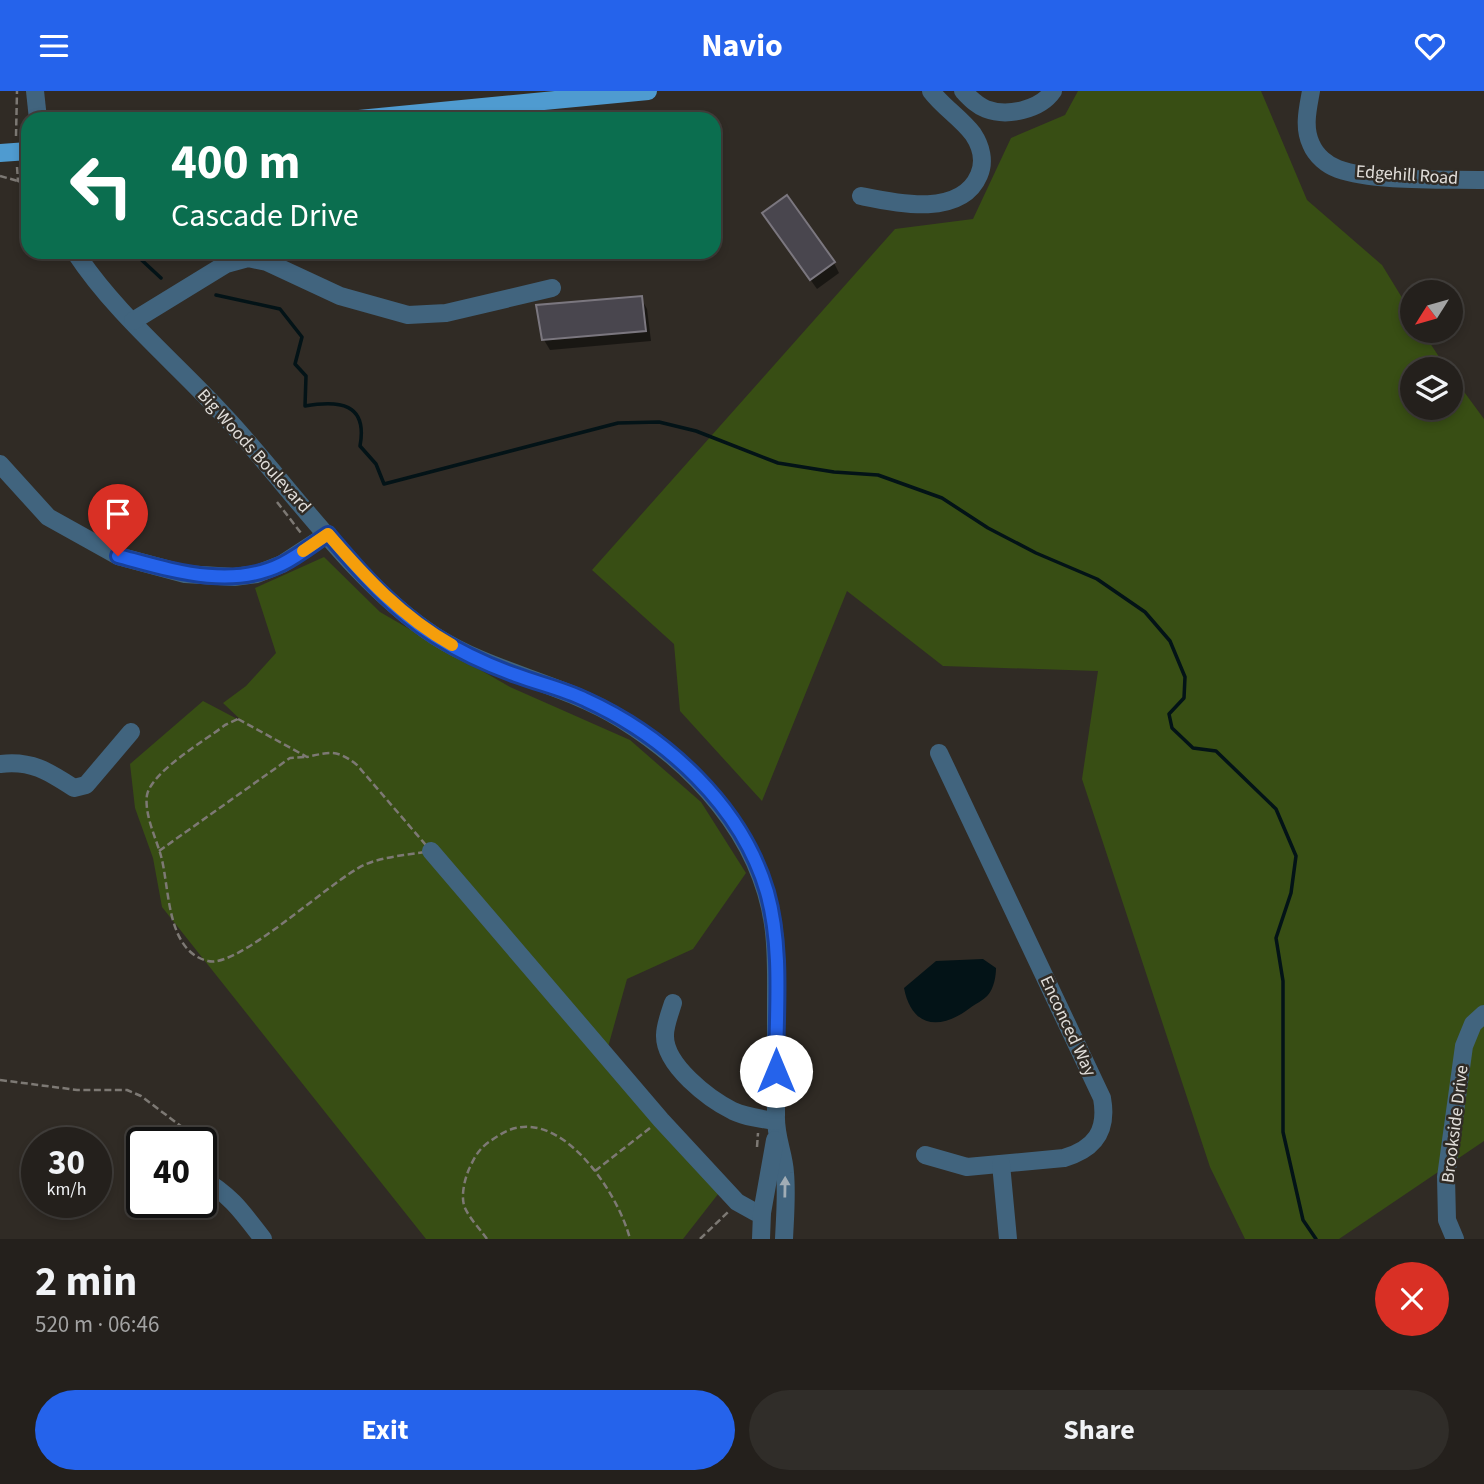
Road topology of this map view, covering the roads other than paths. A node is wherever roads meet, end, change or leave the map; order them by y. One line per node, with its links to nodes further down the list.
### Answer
1 (35, 91): 7 (street)
2 (648, 91): 8 (main road)
3 (931, 91): 12 (street)
4 (964, 91): 5 (street)
5 (1053, 91)
6 (1311, 91): 11 (street, Edgehill Road)
7 (36, 112)
8 (431, 112)
9 (21, 152): 10 (main road)
10 (0, 153)
11 (1484, 180)
12 (861, 196)
13 (80, 259): 17 (street, Big Woods Boulevard)
14 (244, 259): 17 (street)
15 (252, 259): 16 (street)
16 (552, 288)
17 (133, 321): 19 (street, Big Woods Boulevard)
18 (0, 464): 19 (street)
19 (328, 534): 26 (street, Big Woods Boulevard)
20 (131, 731): 22 (street)
21 (939, 753): 28 (street, Enconced Way)
22 (0, 764)
23 (431, 851): 30 (street)
24 (673, 1003): 26 (street)
25 (1484, 1014): 35 (street, Brookside Drive)
26 (776, 1129): 30 (street, Big Woods Boulevard); 33 (street, Big Woods Boulevard, one-way to 26)
27 (925, 1155): 28 (street, Enconced Way)
28 (1001, 1164): 34 (street)
29 (217, 1187): 31 (street)
30 (762, 1213): 32 (street, Big Woods Boulevard)
31 (263, 1239)
32 (761, 1239)
33 (785, 1239)
34 (1008, 1239)
35 (1455, 1239)

